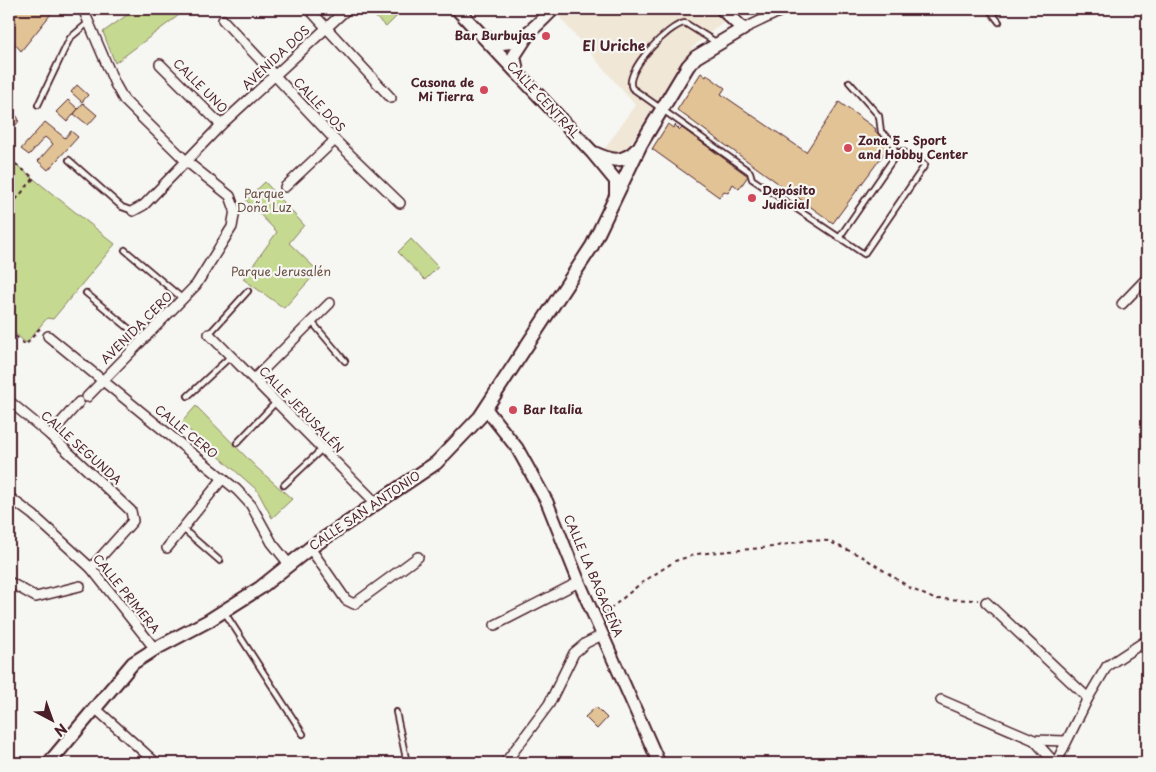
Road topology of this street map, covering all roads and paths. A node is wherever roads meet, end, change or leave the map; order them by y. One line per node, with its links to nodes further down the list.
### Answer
1 (83, 9): 10 (street)
2 (309, 9): 13 (street)
3 (347, 9): 13 (street, AVENIDA DOS)
4 (458, 9): 15 (main road, CALLE CENTRAL)
5 (553, 9): 12 (main road)
6 (785, 9): 14 (street)
7 (989, 9): 11 (lane)
8 (723, 10): 14 (main road); 16 (main road)
9 (223, 20): 20 (street, CALLE DOS)
10 (89, 22): 23 (lane); 32 (street)
11 (999, 22)
12 (537, 25): 15 (main road); 19 (main road)
13 (327, 28): 20 (street, AVENIDA DOS); 22 (street)
14 (743, 28): 17 (main road)
15 (481, 35): 19 (main road, CALLE CENTRAL)
16 (714, 41): 17 (main road); 24 (lane)
17 (696, 57): 24 (main road, CALLE SAN ANTONIO)
18 (160, 64): 25 (street, CALLE UNO)
19 (518, 73): 28 (main road, CALLE CENTRAL)
20 (275, 76): 25 (street, AVENIDA DOS); 26 (street, CALLE DOS)
21 (849, 82): 29 (lane)
22 (391, 98)
23 (38, 104)
24 (661, 108): 27 (main road, CALLE SAN ANTONIO); 38 (lane)
25 (221, 125): 32 (street, AVENIDA DOS)
26 (335, 140): 33 (street); 35 (street, CALLE DOS)
27 (641, 144): 28 (main road); 34 (main road, CALLE SAN ANTONIO)
28 (592, 152): 34 (main road, CALLE CENTRAL)
29 (896, 155): 38 (lane); 38 (lane)
30 (9, 159): 36 (path)
31 (69, 160): 37 (lane)
32 (186, 161): 37 (street, AVENIDA DOS); 43 (street, AVENIDA CERO)
33 (285, 187)
34 (616, 196): 58 (main road, CALLE SAN ANTONIO)
35 (400, 203)
36 (9, 208)
37 (133, 211)
38 (839, 238)
39 (125, 250): 43 (lane)
40 (1147, 278): 45 (street)
41 (248, 291): 48 (lane)
42 (86, 293): 50 (lane)
43 (184, 300): 50 (street, AVENIDA CERO)
44 (330, 303): 46 (street)
45 (1122, 304)
46 (312, 322): 52 (lane); 53 (street)
47 (9, 331): 49 (path)
48 (209, 334): 51 (street, CALLE JERUSALÉN)
49 (48, 336): 54 (street, CALLE CERO)
50 (142, 340): 54 (street, AVENIDA CERO)
51 (231, 356): 53 (street, CALLE JERUSALÉN); 55 (lane)
52 (345, 361)
53 (254, 379): 57 (street, CALLE JERUSALÉN)
54 (103, 381): 59 (street, AVENIDA CERO); 62 (street, CALLE CERO)
55 (188, 396)
56 (9, 401): 59 (street, CALLE SEGUNDA)
57 (276, 402): 60 (lane); 61 (street, CALLE JERUSALÉN)
58 (486, 409): 65 (main road, CALLE SAN ANTONIO); 74 (street, CALLE LA BAGACEÑA)
59 (50, 435): 72 (street, CALLE SEGUNDA)
60 (237, 443)
61 (322, 449): 63 (lane); 65 (street, CALLE JERUSALÉN)
62 (223, 478): 66 (street); 71 (street, CALLE CERO)
63 (284, 485)
64 (9, 498): 72 (street, CALLE PRIMERA)
65 (376, 503): 68 (main road, CALLE SAN ANTONIO)
66 (182, 528): 67 (street); 70 (lane)
67 (167, 548)
68 (310, 548): 69 (street); 71 (main road, CALLE SAN ANTONIO)
69 (418, 557)
70 (220, 561)
71 (289, 564): 77 (main road, CALLE SAN ANTONIO)
72 (91, 568): 82 (street, CALLE PRIMERA)
73 (9, 582): 75 (street)
74 (579, 582): 78 (street, CALLE LA BAGACEÑA); 79 (street)
75 (80, 586)
76 (986, 602): 78 (path); 83 (street)
77 (224, 612): 82 (main road, CALLE SAN ANTONIO); 87 (lane)
78 (596, 620): 80 (street, CALLE LA BAGACEÑA)
79 (495, 625)
80 (602, 635): 93 (street); 94 (street, CALLE LA BAGACEÑA)
81 (1147, 640): 83 (street)
82 (155, 649): 85 (main road, CALLE SAN ANTONIO)
83 (1088, 698): 89 (street)
84 (941, 700): 88 (street)
85 (95, 708): 90 (main road, CALLE SAN ANTONIO); 91 (street)
86 (396, 712): 92 (lane)
87 (303, 734)
88 (1034, 740): 89 (street); 95 (street)
89 (1066, 741): 95 (street)
90 (49, 763)
91 (156, 763)
92 (407, 763)
93 (505, 763)
94 (659, 763)
95 (1056, 763)

